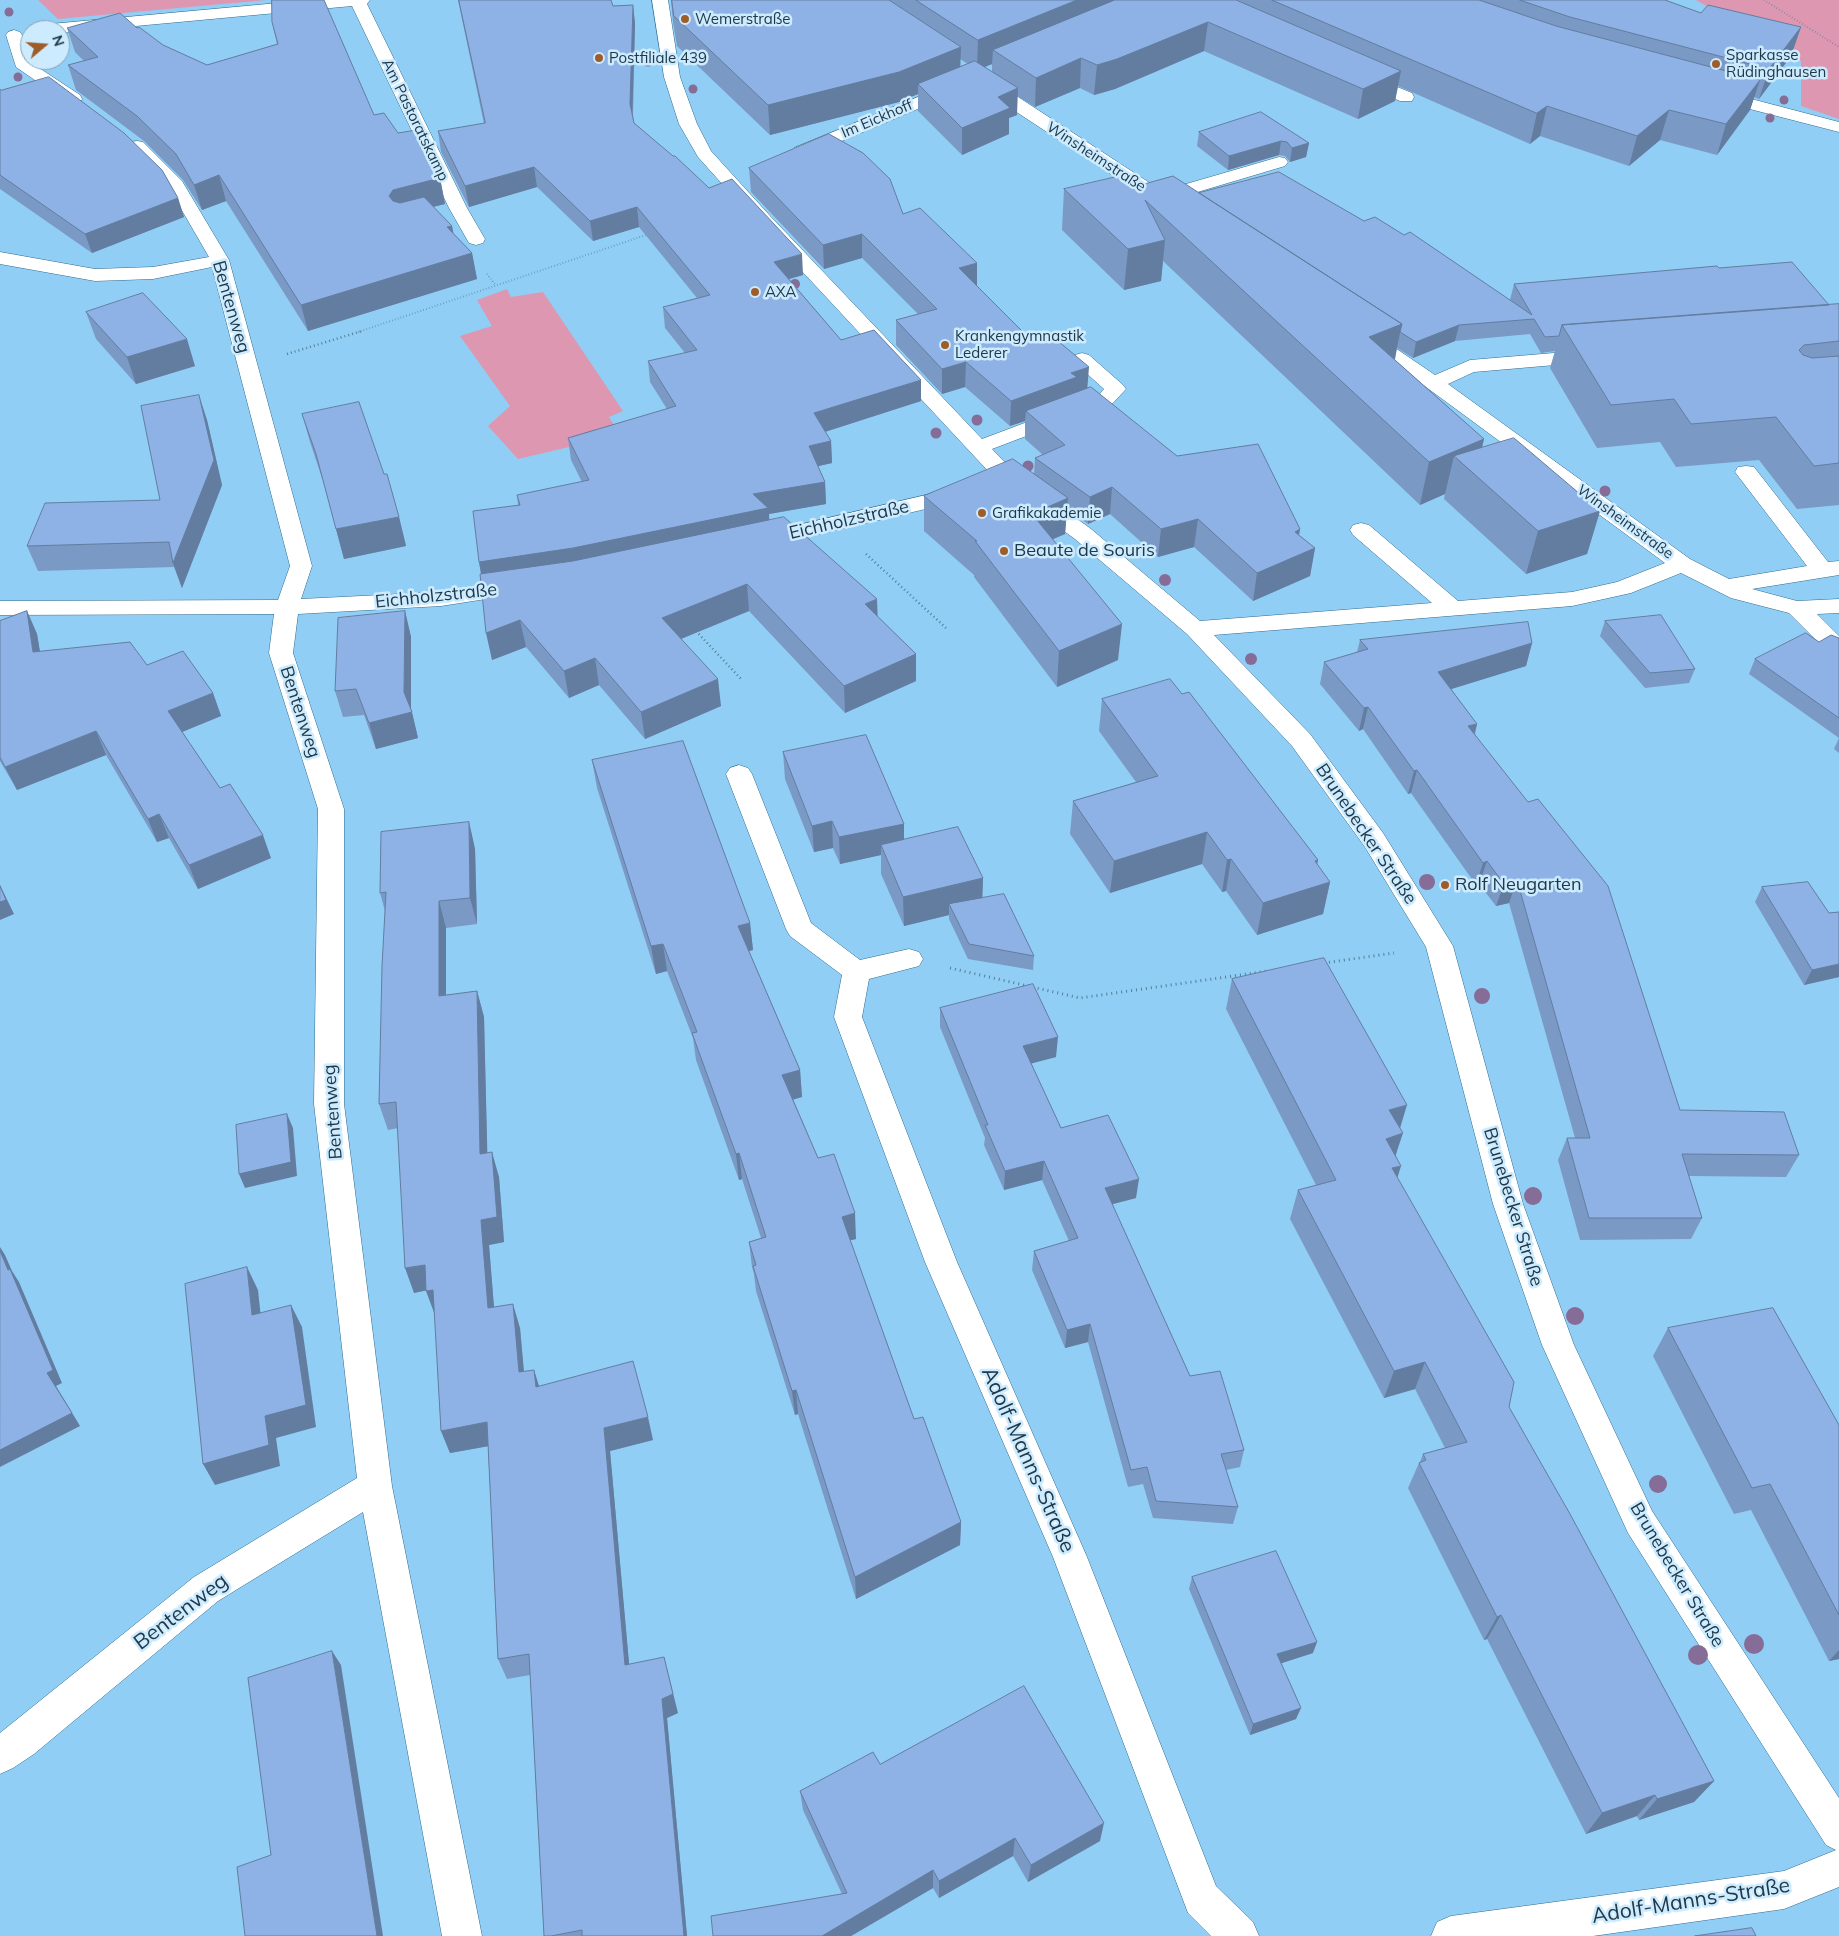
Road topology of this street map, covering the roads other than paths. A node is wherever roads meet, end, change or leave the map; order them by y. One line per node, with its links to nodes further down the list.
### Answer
1 (357, 0): 2 (street); 4 (street); 17 (street, Am Pastoratskamp)
2 (362, 0)
3 (660, 0): 24 (street, Brunebecker Straße)
4 (70, 27)
5 (15, 34): 10 (street)
6 (1344, 70): 9 (street)
7 (980, 74): 13 (street, Im Eickhoff); 15 (street, Winsheimstraße)
8 (1697, 90): 11 (street)
9 (1406, 97)
10 (97, 116)
11 (1839, 127)
12 (121, 134): 19 (street, Bentenweg)
13 (786, 157)
14 (1279, 162): 15 (street)
15 (1159, 198): 16 (street, Winsheimstraße)
16 (1183, 215)
17 (476, 239)
18 (0, 258): 19 (street)
19 (220, 260): 34 (street, Bentenweg)
20 (1345, 323): 23 (street, Winsheimstraße)
21 (1606, 355): 23 (street)
22 (1082, 359): 24 (street)
23 (1433, 383): 29 (street, Winsheimstraße)
24 (978, 447): 26 (street, Brunebecker Straße)
25 (1746, 472): 30 (street)
26 (992, 485): 28 (street, Eichholzstraße); 38 (street, Brunebecker Straße)
27 (1361, 530): 37 (street)
28 (740, 545)
29 (1682, 564): 32 (street, Winsheimstraße); 37 (street)
30 (1830, 569): 32 (street)
31 (538, 584): 34 (street, Eichholzstraße)
32 (1726, 587): 36 (street, Winsheimstraße)
33 (1839, 606): 36 (street, Winsheimstraße)
34 (288, 607): 35 (street, Eichholzstraße); 43 (street, Bentenweg)
35 (0, 608)
36 (1797, 608): 39 (street)
37 (1453, 609): 38 (street)
38 (1195, 629): 45 (street, Brunebecker Straße)
39 (1839, 647)
40 (739, 774): 42 (street)
41 (909, 959): 42 (street)
42 (856, 971): 48 (street, Adolf-Manns-Straße)
43 (374, 1486): 44 (street, Bentenweg); 47 (street, Bentenweg)
44 (0, 1755)
45 (1839, 1832)
46 (1839, 1868): 49 (street, Adolf-Manns-Straße)
47 (462, 1936)
48 (1239, 1936)
49 (1451, 1936)

